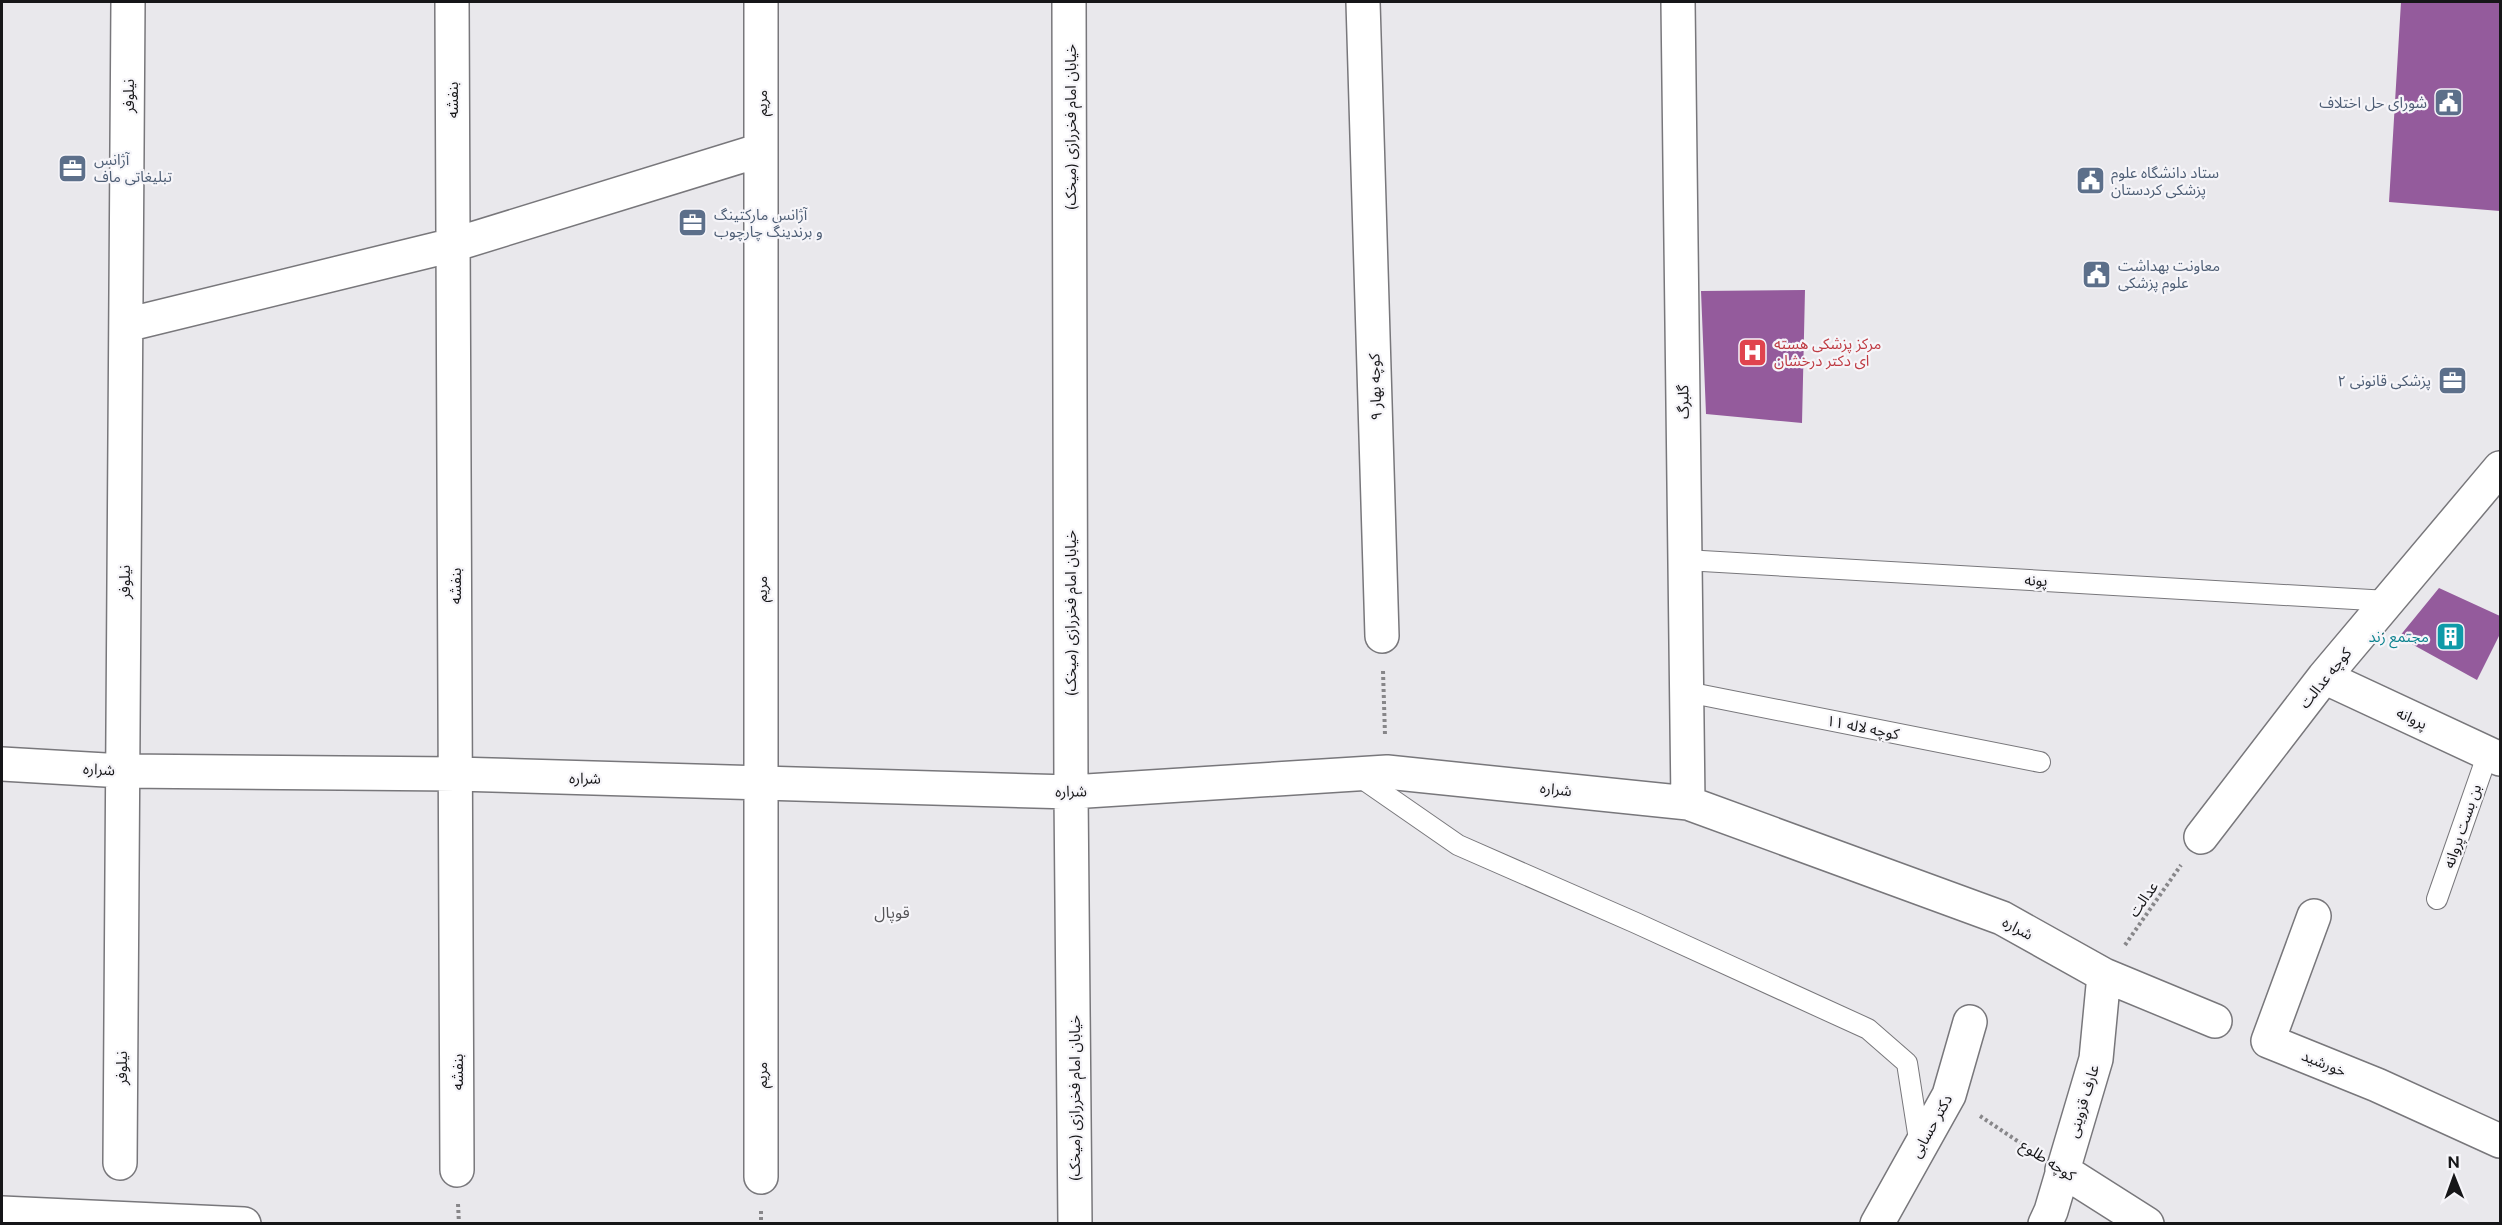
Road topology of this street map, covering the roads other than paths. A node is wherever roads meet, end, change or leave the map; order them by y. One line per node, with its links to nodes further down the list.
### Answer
1 (128, 2): 9 (street, نیلوفر)
2 (452, 2): 8 (street, بنفشه)
3 (761, 2): 7 (street, مریم)
4 (1069, 2): 23 (street, خیابان امام فخررازی (میخک))
5 (1363, 2): 13 (street, کوچه بهار ۹)
6 (1678, 2): 11 (street, گلبرگ)
7 (761, 150): 8 (street); 22 (street, مریم)
8 (453, 245): 9 (street); 20 (street, بنفشه)
9 (126, 325): 19 (street, نیلوفر)
10 (2500, 468): 12 (street, کوچه عدالت)
11 (1685, 560): 12 (lane, پونه); 15 (street, گلبرگ)
12 (2388, 601): 14 (street, کوچه عدالت)
13 (1382, 636)
14 (2324, 677): 16 (street, پروانه); 25 (street, کوچه عدالت)
15 (1687, 692): 17 (lane, کوچه لاله ۱۱); 24 (street, گلبرگ)
16 (2494, 756): 26 (lane, بن بست پروانه)
17 (2040, 762)
18 (2, 765): 19 (street, شراره)
19 (123, 771): 20 (street, شراره); 33 (street, نیلوفر)
20 (456, 774): 22 (street, شراره); 34 (street, بنفشه)
21 (1355, 774): 23 (street, شراره); 24 (street, شراره); 32 (lane)
22 (761, 782): 23 (street, شراره); 36 (street, مریم)
23 (1071, 792): 40 (street, خیابان امام فخررازی (میخک))
24 (1688, 803): 28 (street, شراره)
25 (2201, 837)
26 (2437, 899)
27 (2314, 916): 31 (street, خورشید)
28 (2104, 975): 29 (street, شراره); 35 (street, عارف قزوینی)
29 (2215, 1021)
30 (1970, 1022): 32 (street, دکتر حسابی)
31 (2500, 1141)
32 (1920, 1146): 41 (street, دکتر حسابی)
33 (120, 1163)
34 (457, 1170)
35 (2062, 1170): 42 (street, عارف قزوینی); 43 (street, کوچه طلوع)
36 (761, 1177)
37 (2, 1213): 38 (street)
38 (119, 1221): 39 (street)
39 (244, 1224)
40 (1075, 1224)
41 (1877, 1224)
42 (2045, 1224)
43 (2147, 1224)

